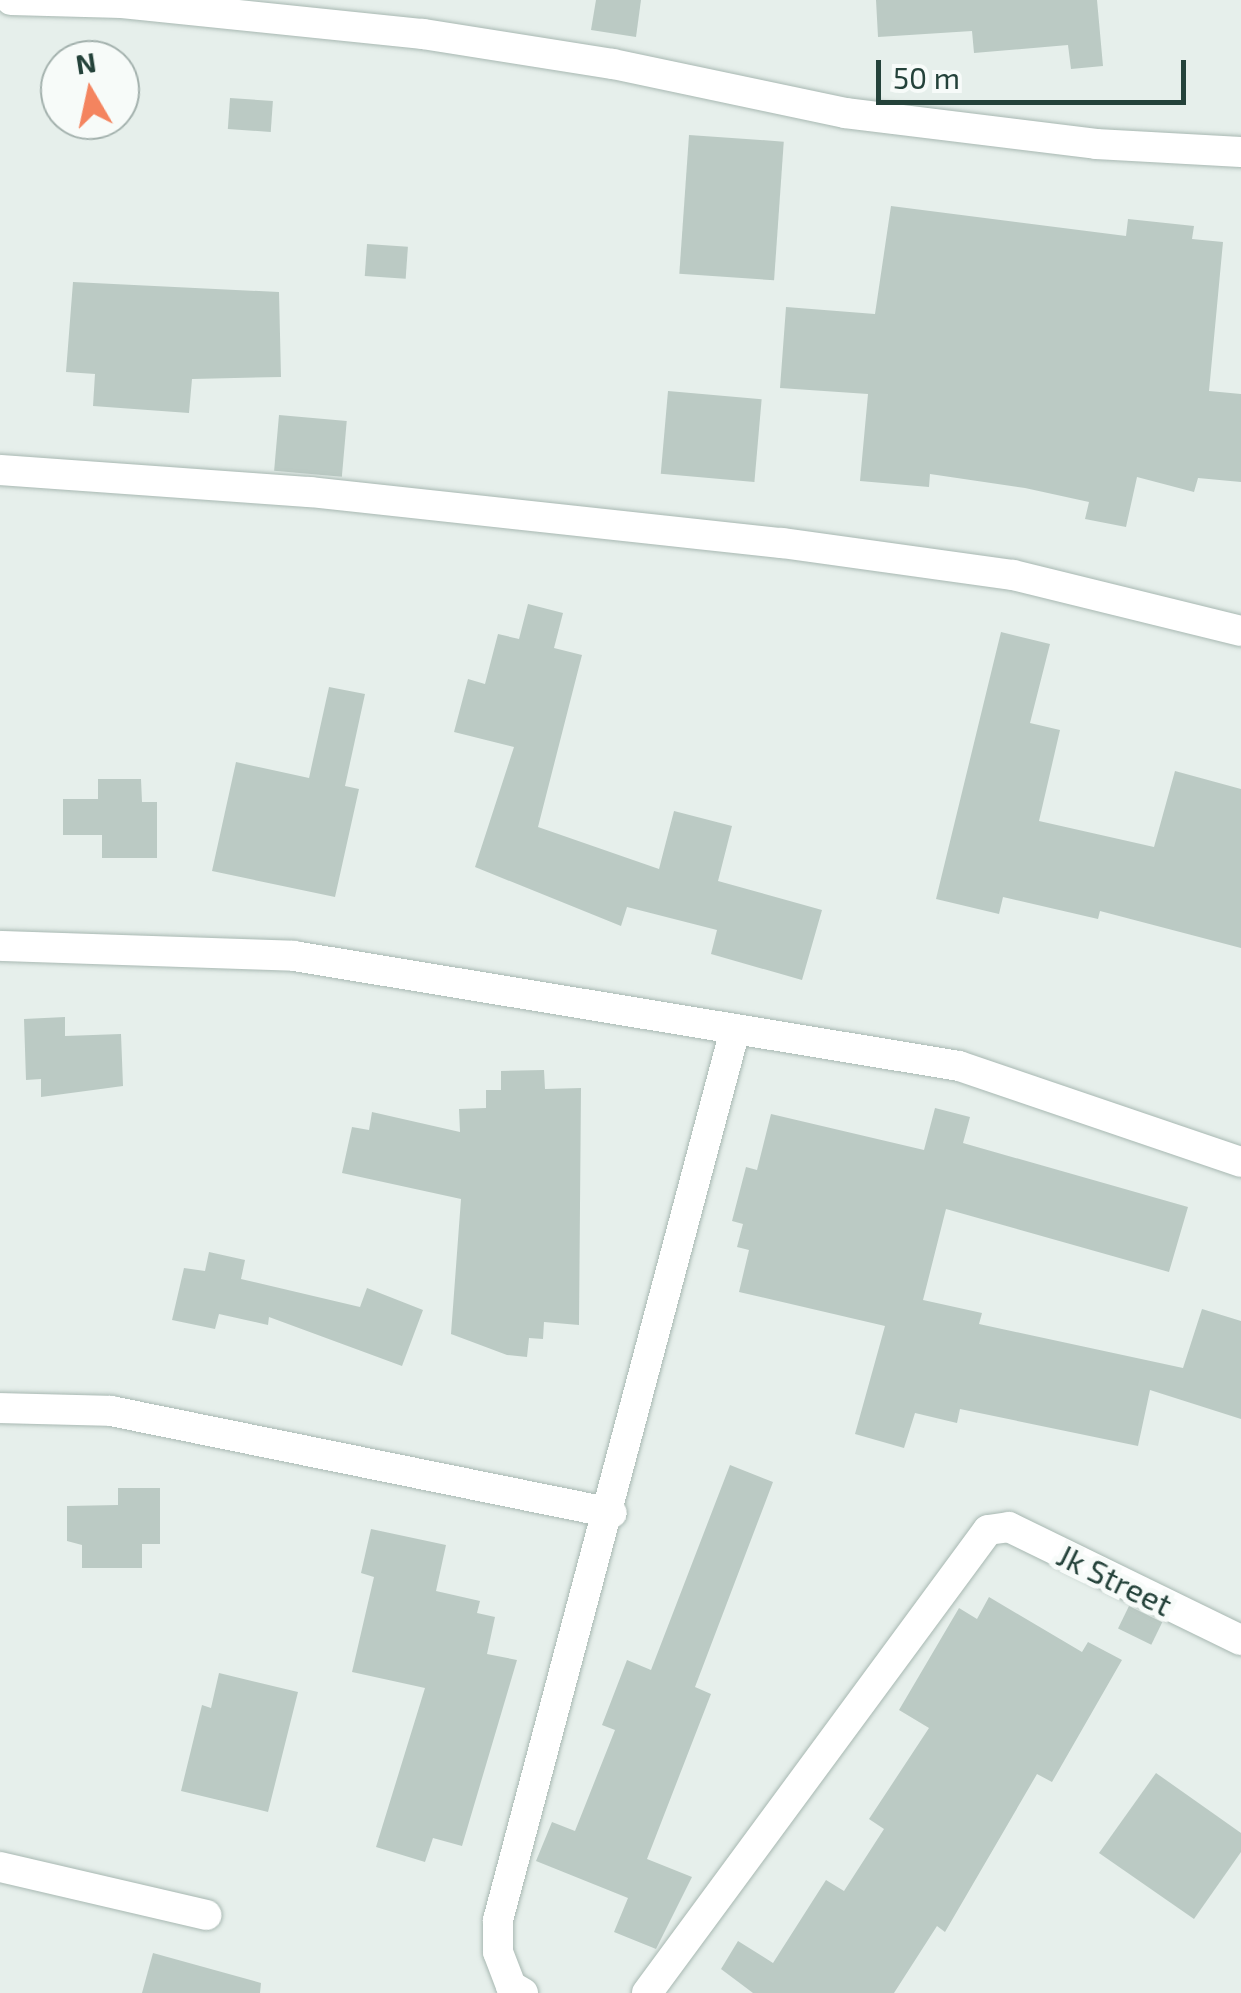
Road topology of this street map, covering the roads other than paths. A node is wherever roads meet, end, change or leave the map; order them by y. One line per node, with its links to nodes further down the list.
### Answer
1 (13, 0): 2 (street)
2 (1241, 152)
3 (0, 470): 4 (street)
4 (1241, 631)
5 (0, 946): 6 (street)
6 (735, 1030): 7 (street); 9 (street)
7 (1241, 1162)
8 (0, 1408): 9 (street)
9 (612, 1513): 13 (street)
10 (1241, 1640): 14 (street, Jk Street)
11 (0, 1867): 12 (street)
12 (206, 1915)
13 (523, 1993)
14 (647, 1993)

